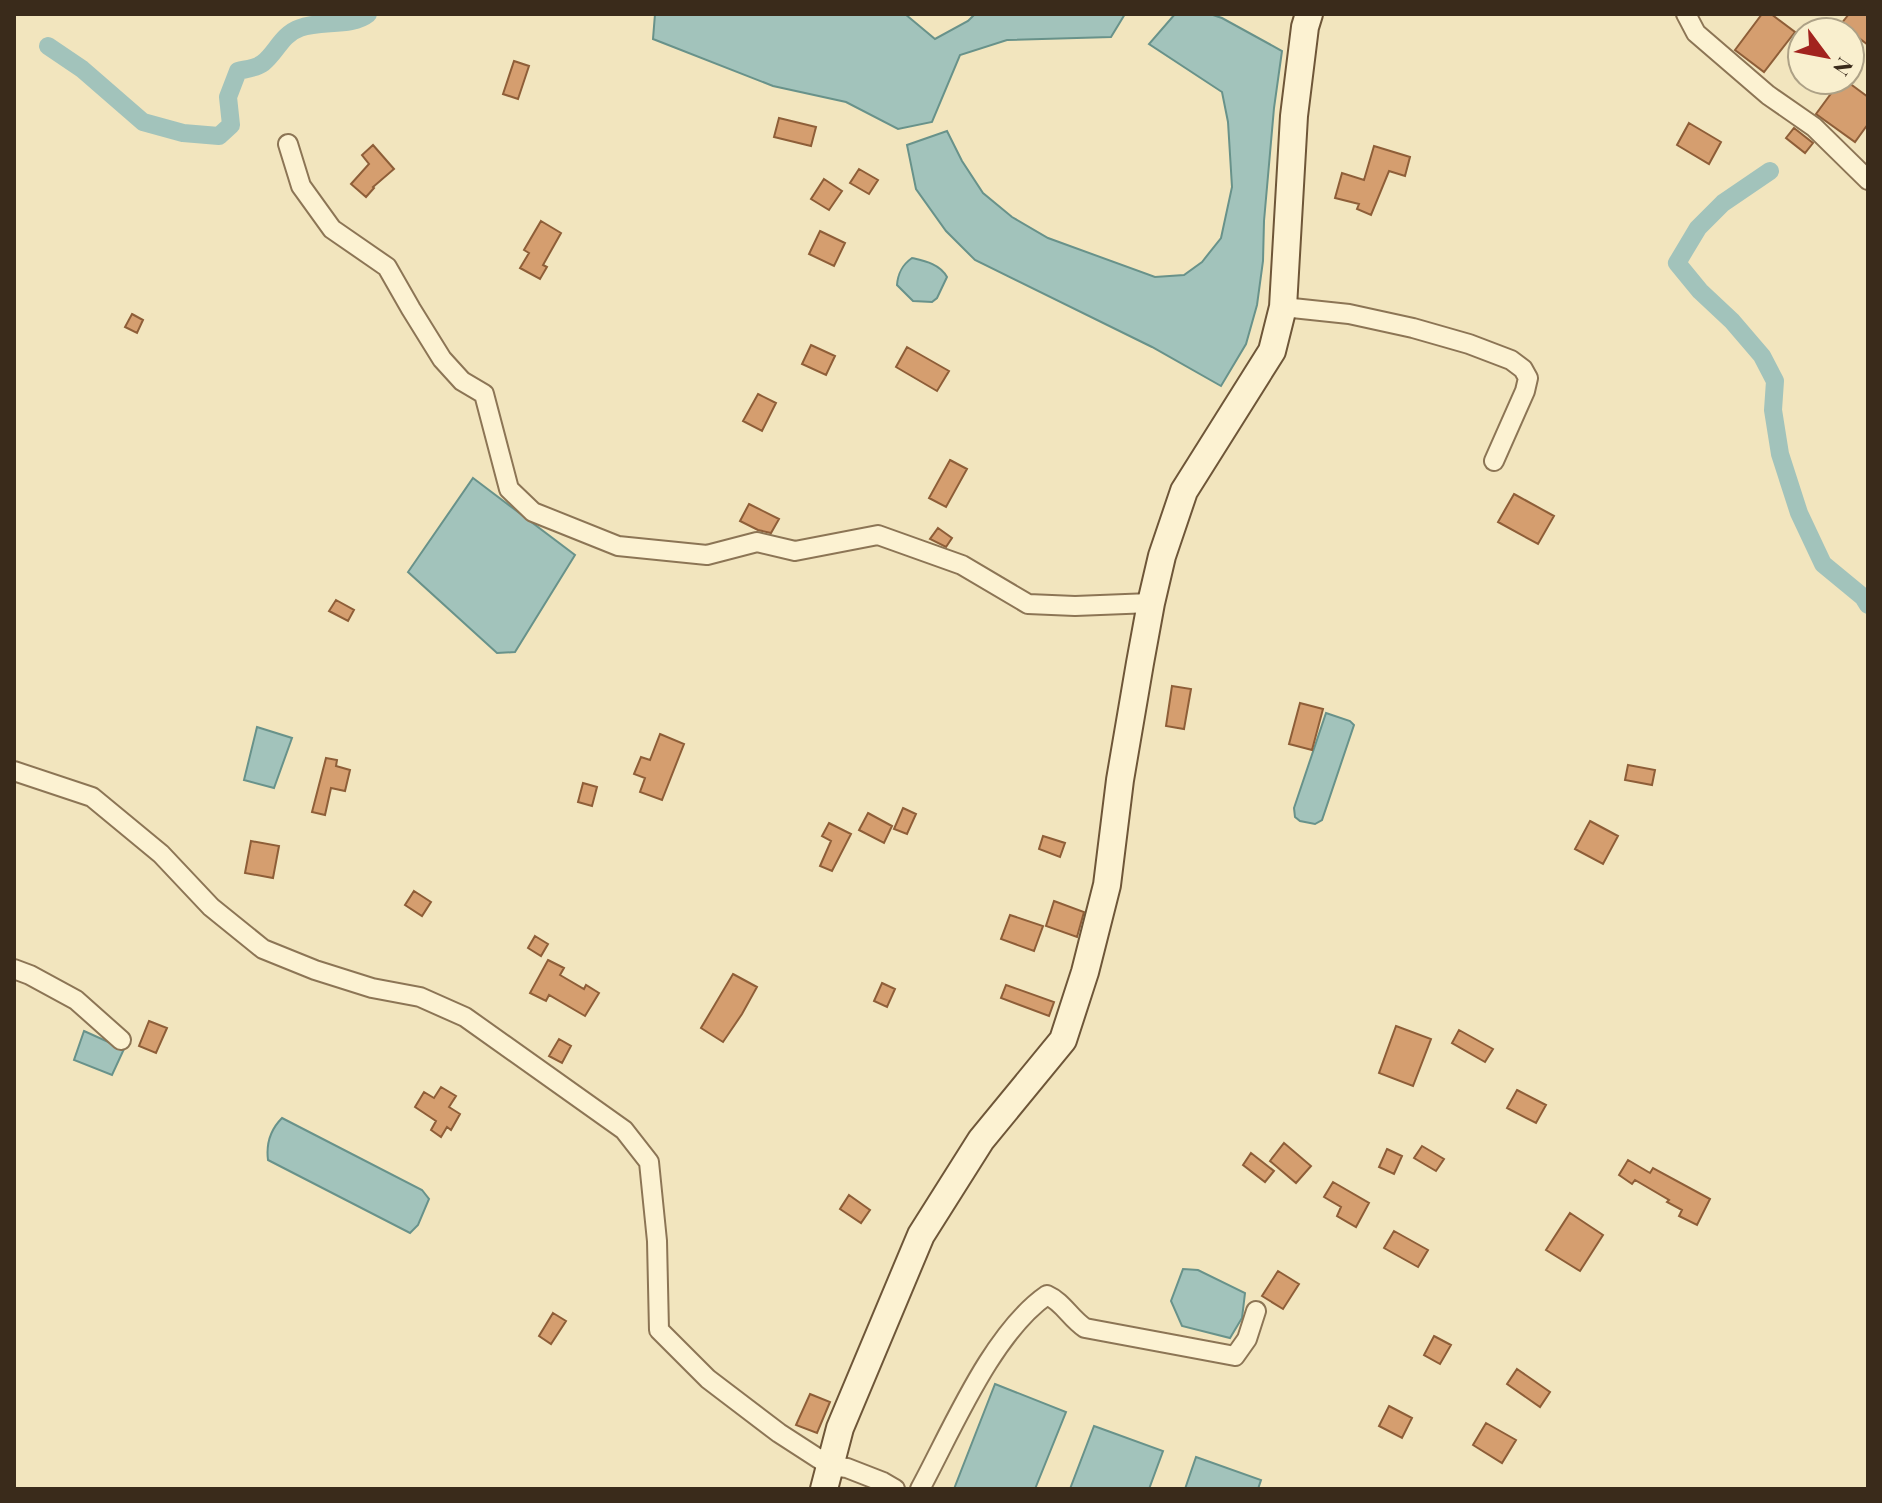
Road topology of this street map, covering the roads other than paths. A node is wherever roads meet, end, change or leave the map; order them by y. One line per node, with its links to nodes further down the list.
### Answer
1 (1309, 14): 5 (street)
2 (1686, 14): 4 (street)
3 (288, 144): 7 (street)
4 (1868, 180)
5 (1283, 307): 6 (street); 7 (street)
6 (1494, 461)
7 (1151, 603): 12 (street)
8 (14, 771): 12 (street)
9 (14, 969): 10 (street)
10 (121, 1040)
11 (1256, 1311): 14 (street)
12 (827, 1478): 13 (street)
13 (895, 1489)
14 (920, 1489)

